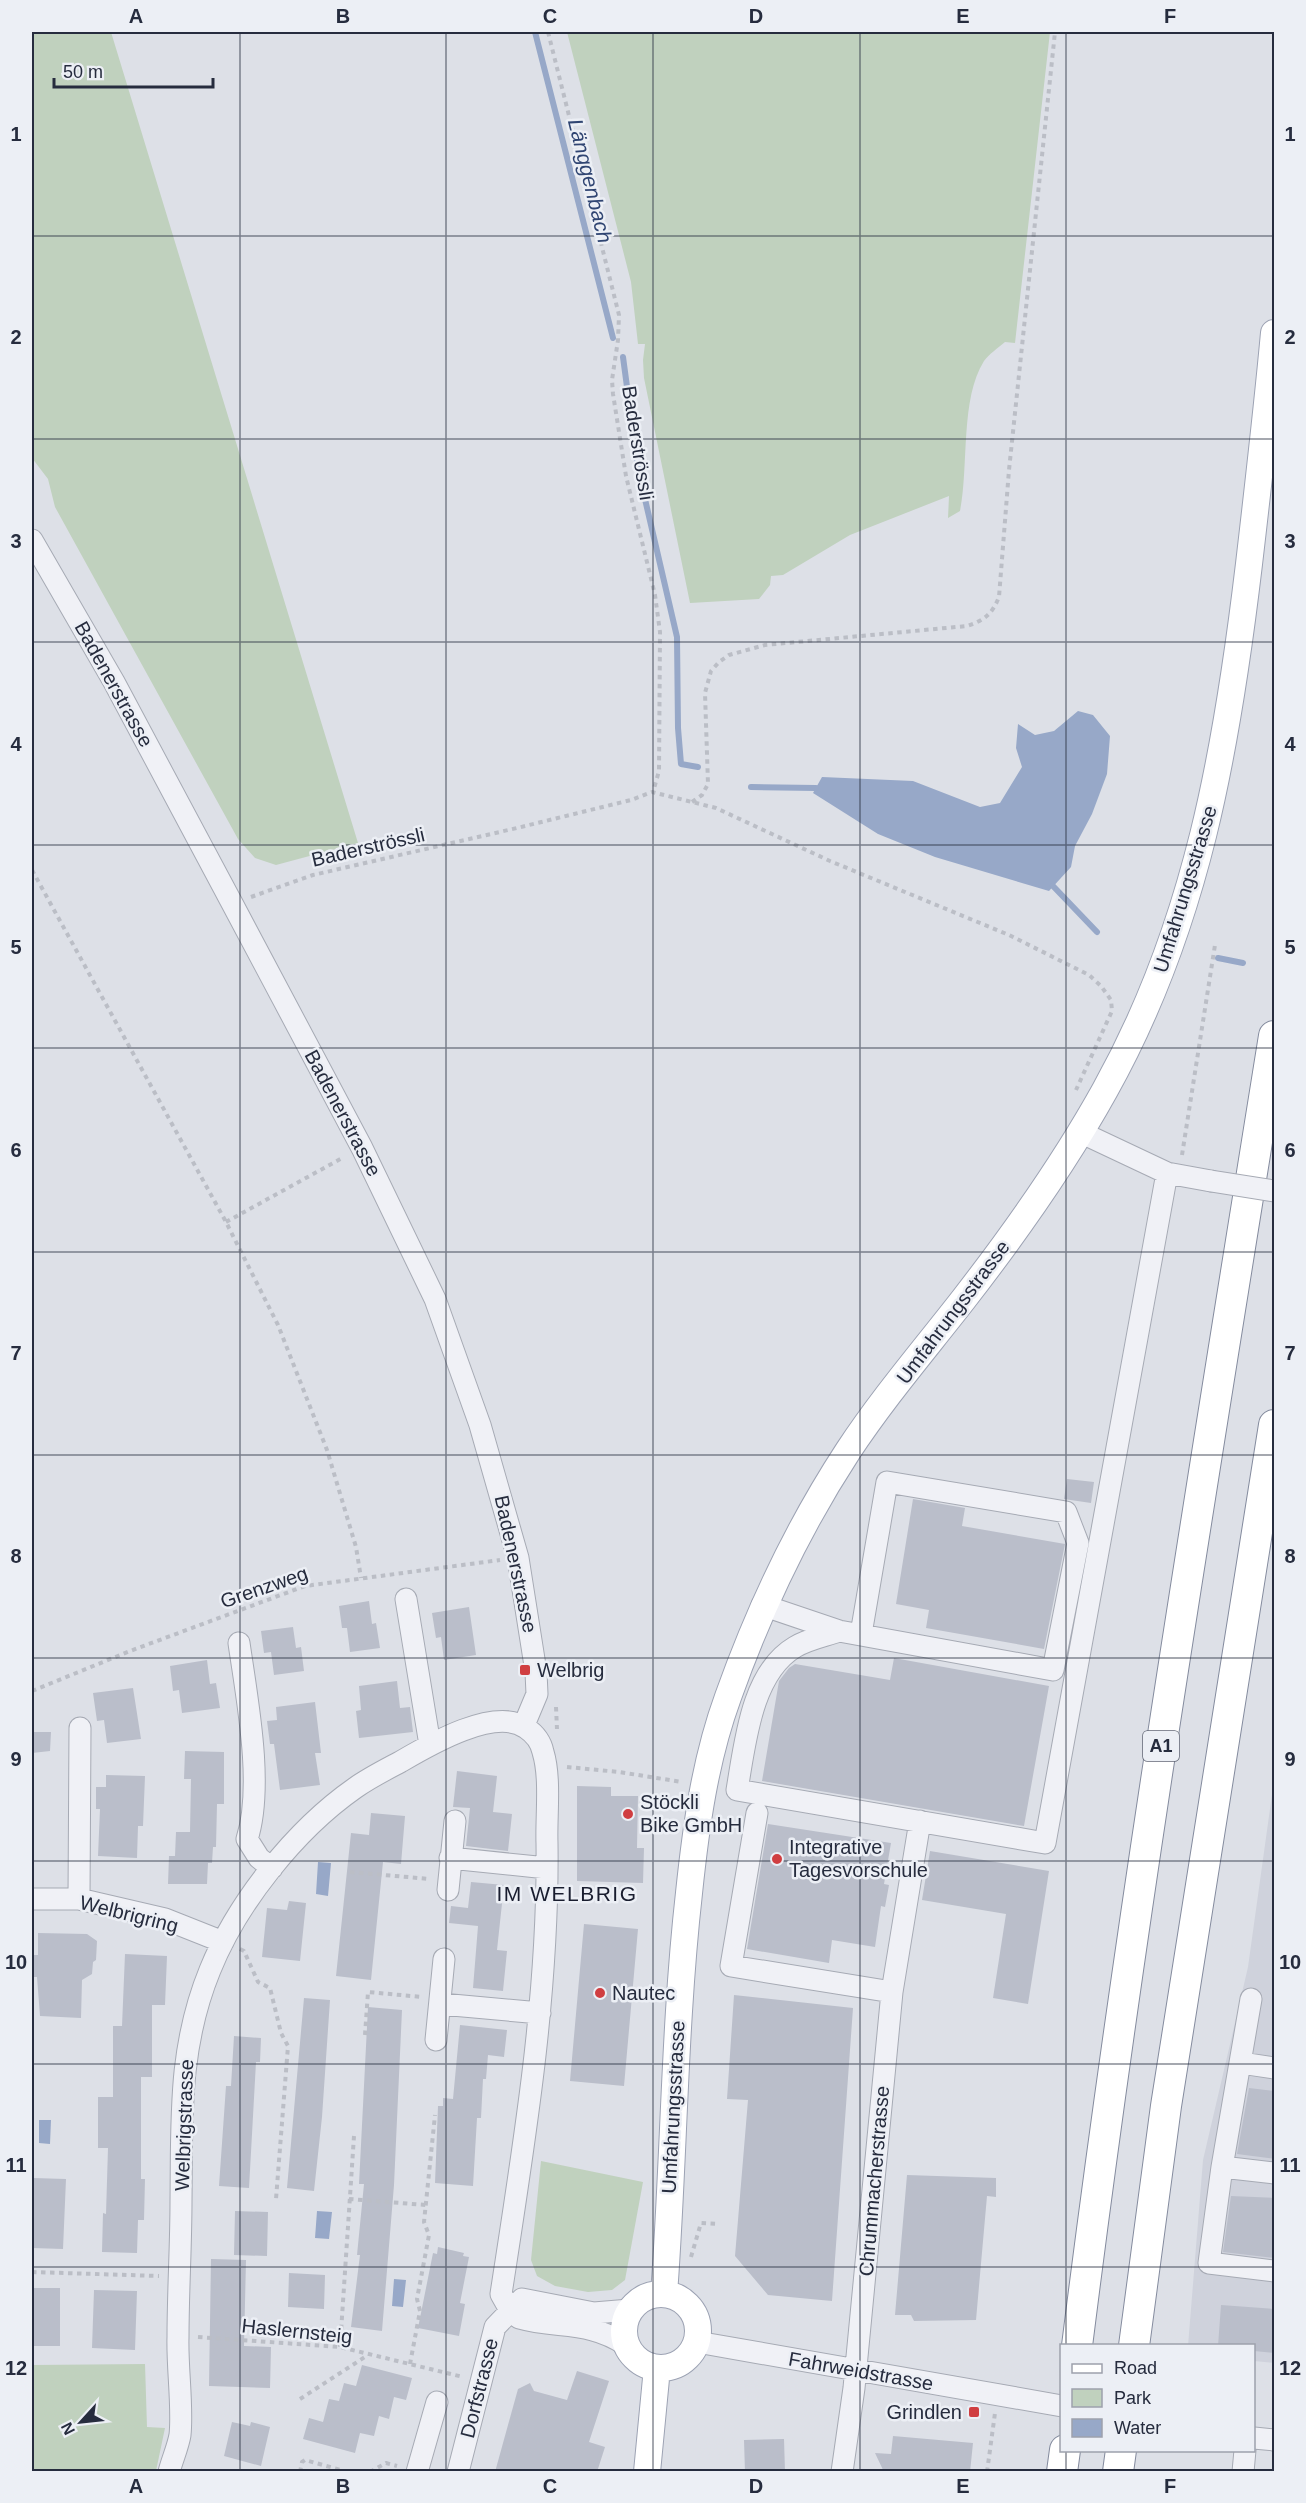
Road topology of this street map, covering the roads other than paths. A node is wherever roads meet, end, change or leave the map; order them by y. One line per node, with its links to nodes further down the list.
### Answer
1 (1275, 333): 4 (main road, Umfahrungsstrasse)
2 (32, 540): 13 (street, Badenerstrasse)
3 (1275, 1036): 41 (highway, A1)
4 (1080, 1132): 5 (street); 9 (main road, Umfahrungsstrasse)
5 (1173, 1174): 6 (street, bridge); 18 (street)
6 (1275, 1191)
7 (1275, 1425): 42 (highway)
8 (406, 1599): 15 (street)
9 (762, 1605): 10 (street); 37 (main road, Umfahrungsstrasse)
10 (839, 1631): 11 (street); 18 (street)
11 (861, 1634): 11 (street)
12 (239, 1643): 20 (street)
13 (524, 1725): 15 (street, Welbrigstrasse); 21 (street)
14 (80, 1728): 24 (street)
15 (430, 1746): 20 (street, Welbrigstrasse)
16 (756, 1813): 27 (street)
17 (455, 1821): 19 (street)
18 (920, 1821): 27 (street, Chrummacherstrasse)
19 (450, 1858): 21 (street); 22 (street)
20 (272, 1868): 25 (street, Welbrigstrasse)
21 (547, 1868): 30 (street)
22 (448, 1885)
23 (32, 1899): 24 (street, Welbrigring)
24 (79, 1899): 25 (street, Welbrigring)
25 (223, 1942): 53 (street, Welbrigstrasse)
26 (444, 1959): 29 (street)
27 (892, 1992): 45 (street, Chrummacherstrasse)
28 (1251, 1999): 32 (street)
29 (441, 2001): 30 (street); 31 (street)
30 (540, 2013): 38 (street)
31 (436, 2040)
32 (1241, 2063): 33 (street); 34 (street)
33 (1275, 2068)
34 (1222, 2167): 35 (street); 36 (street)
35 (1275, 2173)
36 (1275, 2271)
37 (664, 2294): 39 (main road); 40 (main road)
38 (510, 2310): 39 (street); 43 (street, Dorfstrasse); 55 (street, Dorfstrasse)
39 (630, 2310): 43 (main road)
40 (697, 2342): 44 (main road); 45 (street, Fahrweidstrasse)
41 (1077, 2344)
42 (1134, 2344)
43 (626, 2345): 44 (main road)
44 (657, 2368): 56 (main road)
45 (855, 2369): 47 (street, Fahrweidstrasse); 57 (street, Chrummacherstrasse)
46 (437, 2402): 54 (street)
47 (1051, 2404)
48 (1255, 2438): 49 (street)
49 (1275, 2440)
50 (1065, 2452): 58 (highway)
51 (1121, 2452): 59 (highway)
52 (1245, 2452): 60 (street)
53 (169, 2472)
54 (417, 2472)
55 (458, 2472)
56 (646, 2472)
57 (842, 2472)
58 (1062, 2472)
59 (1118, 2472)
60 (1243, 2472)

